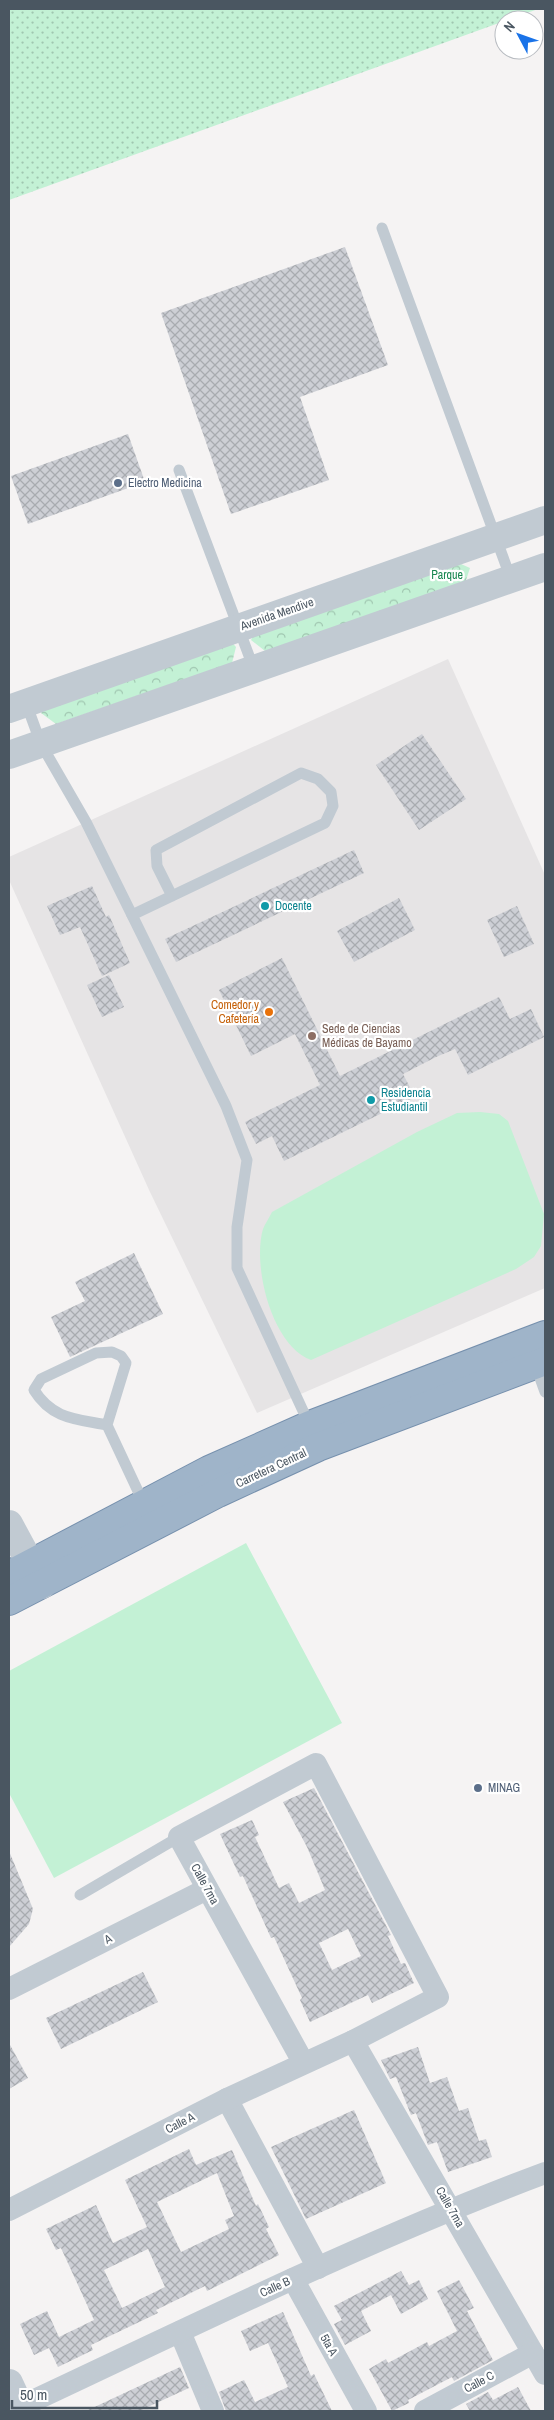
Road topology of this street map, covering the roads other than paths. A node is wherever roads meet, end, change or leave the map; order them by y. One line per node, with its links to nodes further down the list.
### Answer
1 (382, 228): 4 (lane)
2 (178, 470): 7 (lane)
3 (545, 520): 4 (street, Avenida Mendive)
4 (496, 537): 6 (lane); 7 (street, Avenida Mendive)
5 (545, 567): 6 (street)
6 (511, 579): 8 (street)
7 (238, 628): 8 (lane); 9 (street, Avenida Mendive)
8 (254, 669): 10 (street)
9 (18, 706): 10 (lane)
10 (41, 744): 11 (street); 13 (lane)
11 (9, 755)
12 (172, 896): 12 (lane); 13 (lane)
13 (132, 915): 17 (lane)
14 (538, 1351): 15 (lane); 17 (highway, Carretera Central)
15 (545, 1392)
16 (107, 1424): 16 (lane); 18 (lane)
17 (314, 1436): 18 (highway, Carretera Central); 20 (highway, Carretera Central)
18 (144, 1504): 20 (highway, Carretera Central)
19 (9, 1524): 20 (street)
20 (19, 1586)
21 (179, 1837): 22 (street, Calle 7ma); 23 (lane); 25 (street, Calle A)
22 (207, 1889): 24 (street, A); 26 (street, Calle 7ma)
23 (80, 1895)
24 (9, 1989)
25 (353, 2041): 26 (street, Calle A); 29 (street, Calle 7ma)
26 (303, 2062): 27 (street, Calle A)
27 (227, 2099): 30 (street, Calle A); 31 (street)
28 (545, 2173): 29 (street, Calle B)
29 (451, 2208): 31 (street, Calle B); 34 (street, Calle 7ma)
30 (9, 2210)
31 (318, 2268): 32 (street, Calle B)
32 (293, 2279): 33 (street, Calle B); 38 (street, 5ta A)
33 (180, 2332): 36 (street, Calle B); 37 (street)
34 (533, 2353): 35 (street, Calle 7ma); 39 (street, Calle C)
35 (545, 2374)
36 (15, 2402)
37 (213, 2411)
38 (366, 2411)
39 (425, 2411)

